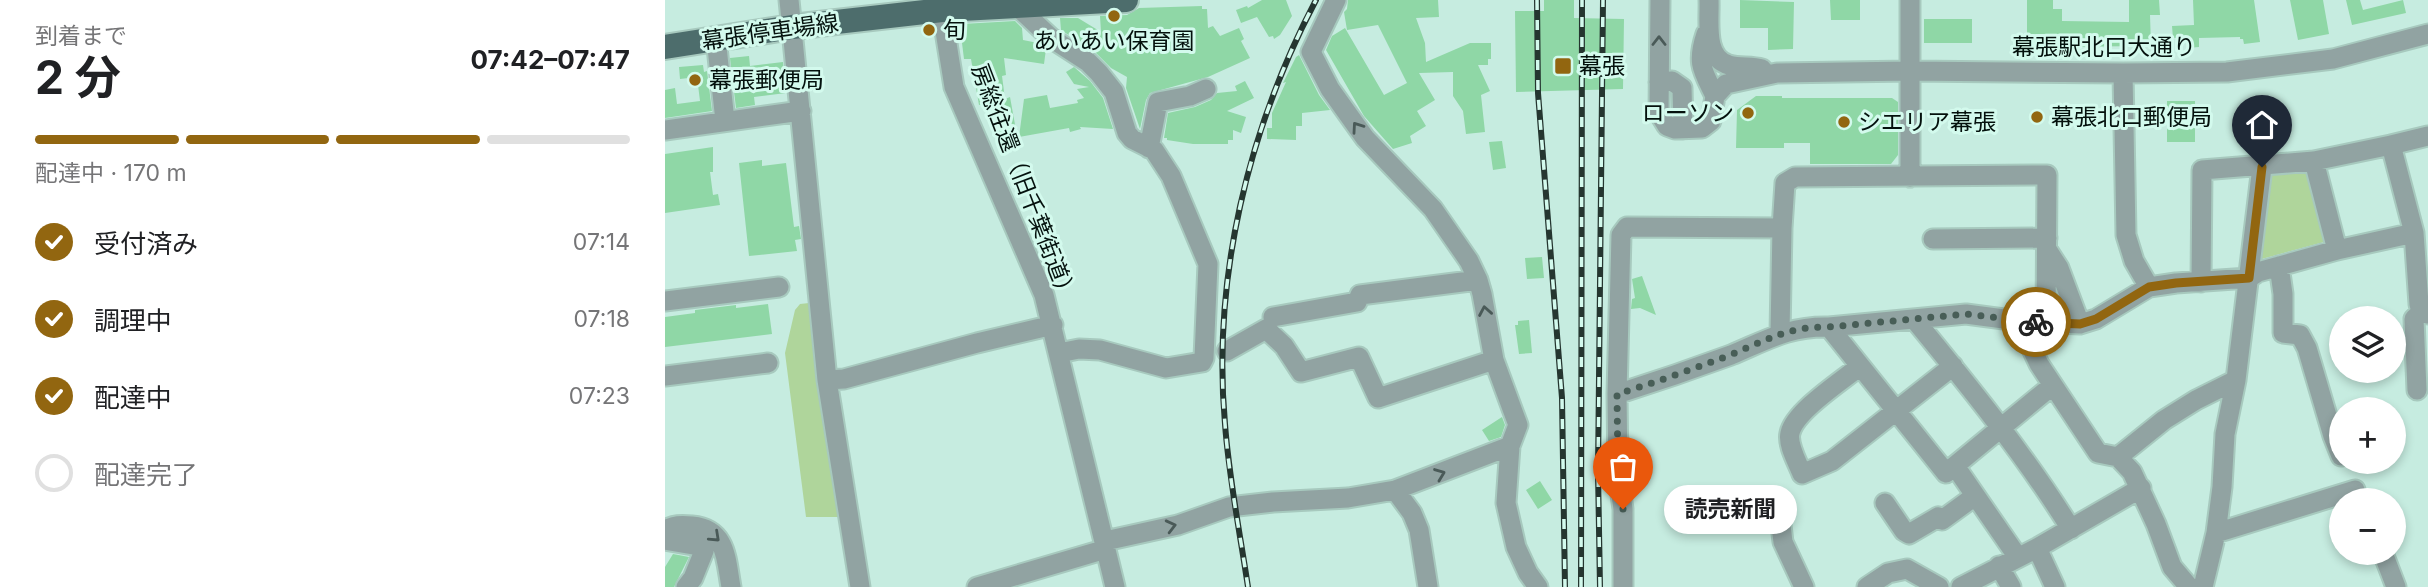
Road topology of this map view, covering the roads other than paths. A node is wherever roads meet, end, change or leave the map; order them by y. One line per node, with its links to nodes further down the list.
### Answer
1 (789, 0): 10 (street)
2 (1126, 0): 7 (main road, 幕張停車場線)
3 (1336, 0): 35 (street, one-way to 3)
4 (1660, 0): 18 (street, one-way to 4)
5 (1709, 0): 9 (street)
6 (1910, 0): 14 (street)
7 (1033, 4): 8 (main road, 幕張停車場線); 24 (street)
8 (941, 5): 10 (main road, 幕張停車場線); 46 (street, 房総往還（旧千葉街道）)
9 (1710, 23): 15 (street); 18 (street)
10 (792, 27): 12 (main road, 幕張停車場線); 19 (street)
11 (2428, 34): 16 (street, 幕張駅北口大通り)
12 (716, 38): 13 (main road, 幕張停車場線); 20 (street)
13 (665, 47)
14 (1910, 71): 15 (street, 幕張駅北口大通り); 16 (street, 幕張駅北口大通り); 27 (street)
15 (1777, 73): 18 (street)
16 (2123, 73): 38 (street)
17 (1206, 89): 24 (street)
18 (1716, 96)
19 (801, 111): 20 (street); 56 (street)
20 (725, 121): 21 (street)
21 (665, 130)
22 (2428, 136): 23 (street)
23 (2391, 145): 25 (street); 29 (street)
24 (1149, 148): 50 (street)
25 (2313, 161): 26 (street); 32 (street)
26 (2262, 167): 34 (street); 36 (street)
27 (1910, 177): 28 (street); 31 (street)
28 (1782, 228): 48 (street); 60 (street)
29 (2414, 233): 32 (street); 40 (street)
30 (1933, 239): 31 (street)
31 (2047, 244): 44 (street); 45 (street)
32 (2337, 250): 33 (street)
33 (2279, 266): 34 (street); 62 (street)
34 (2249, 278): 36 (street); 57 (street)
35 (1478, 280): 41 (street); 51 (street, one-way to 35)
36 (2201, 282): 38 (street)
37 (779, 287): 39 (street)
38 (2149, 287): 45 (street)
39 (665, 301)
40 (2425, 313): 59 (street)
41 (1273, 317)
42 (1914, 319): 43 (street); 47 (street); 54 (street)
43 (2019, 321): 44 (street); 58 (street)
44 (2046, 322): 45 (street)
45 (2080, 324)
46 (1053, 325): 50 (street, 房総往還（旧千葉街道）); 56 (street)
47 (1829, 327): 48 (street); 53 (street)
48 (1780, 333): 60 (street)
49 (1227, 351): 51 (street)
50 (1059, 353): 77 (street, 房総往還（旧千葉街道）)
51 (1494, 360): 64 (street)
52 (768, 363): 55 (street)
53 (1860, 366): 61 (street); 61 (street)
54 (1952, 366): 61 (street); 63 (street)
55 (665, 376)
56 (827, 380): 84 (street)
57 (2236, 380): 65 (street); 75 (street)
58 (2053, 385): 63 (street); 65 (street)
59 (2417, 390)
60 (1617, 394): 89 (street)
61 (1895, 410): 66 (street)
62 (2329, 422)
63 (2000, 429): 66 (street); 73 (street)
64 (1510, 446): 68 (street, one-way to 64); 88 (street)
65 (2118, 457): 67 (street)
66 (1955, 466): 69 (street)
67 (2141, 488): 73 (street); 96 (street)
68 (1395, 490): 77 (street, one-way to 68); 87 (street)
69 (1975, 496): 70 (street); 79 (street)
70 (1885, 503)
71 (2329, 503): 75 (street)
72 (1780, 517): 90 (street)
73 (2071, 529): 78 (street)
74 (665, 530): 83 (street, one-way to 83)
75 (2216, 533): 97 (street)
76 (665, 540): 82 (street)
77 (1105, 545): 85 (street); 86 (street, 房総往還（旧千葉街道）)
78 (2037, 548): 79 (street); 95 (street)
79 (2017, 556): 81 (street)
80 (2388, 565): 98 (street)
81 (1999, 566): 93 (street); 94 (street)
82 (686, 587)
83 (731, 587)
84 (860, 587)
85 (977, 587)
86 (1115, 587)
87 (1428, 587)
88 (1538, 587)
89 (1623, 587)
90 (1804, 587)
91 (1867, 587): 92 (street)
92 (1939, 587)
93 (1961, 587)
94 (2011, 587)
95 (2055, 587)
96 (2189, 587)
97 (2203, 587)
98 (2396, 587)

